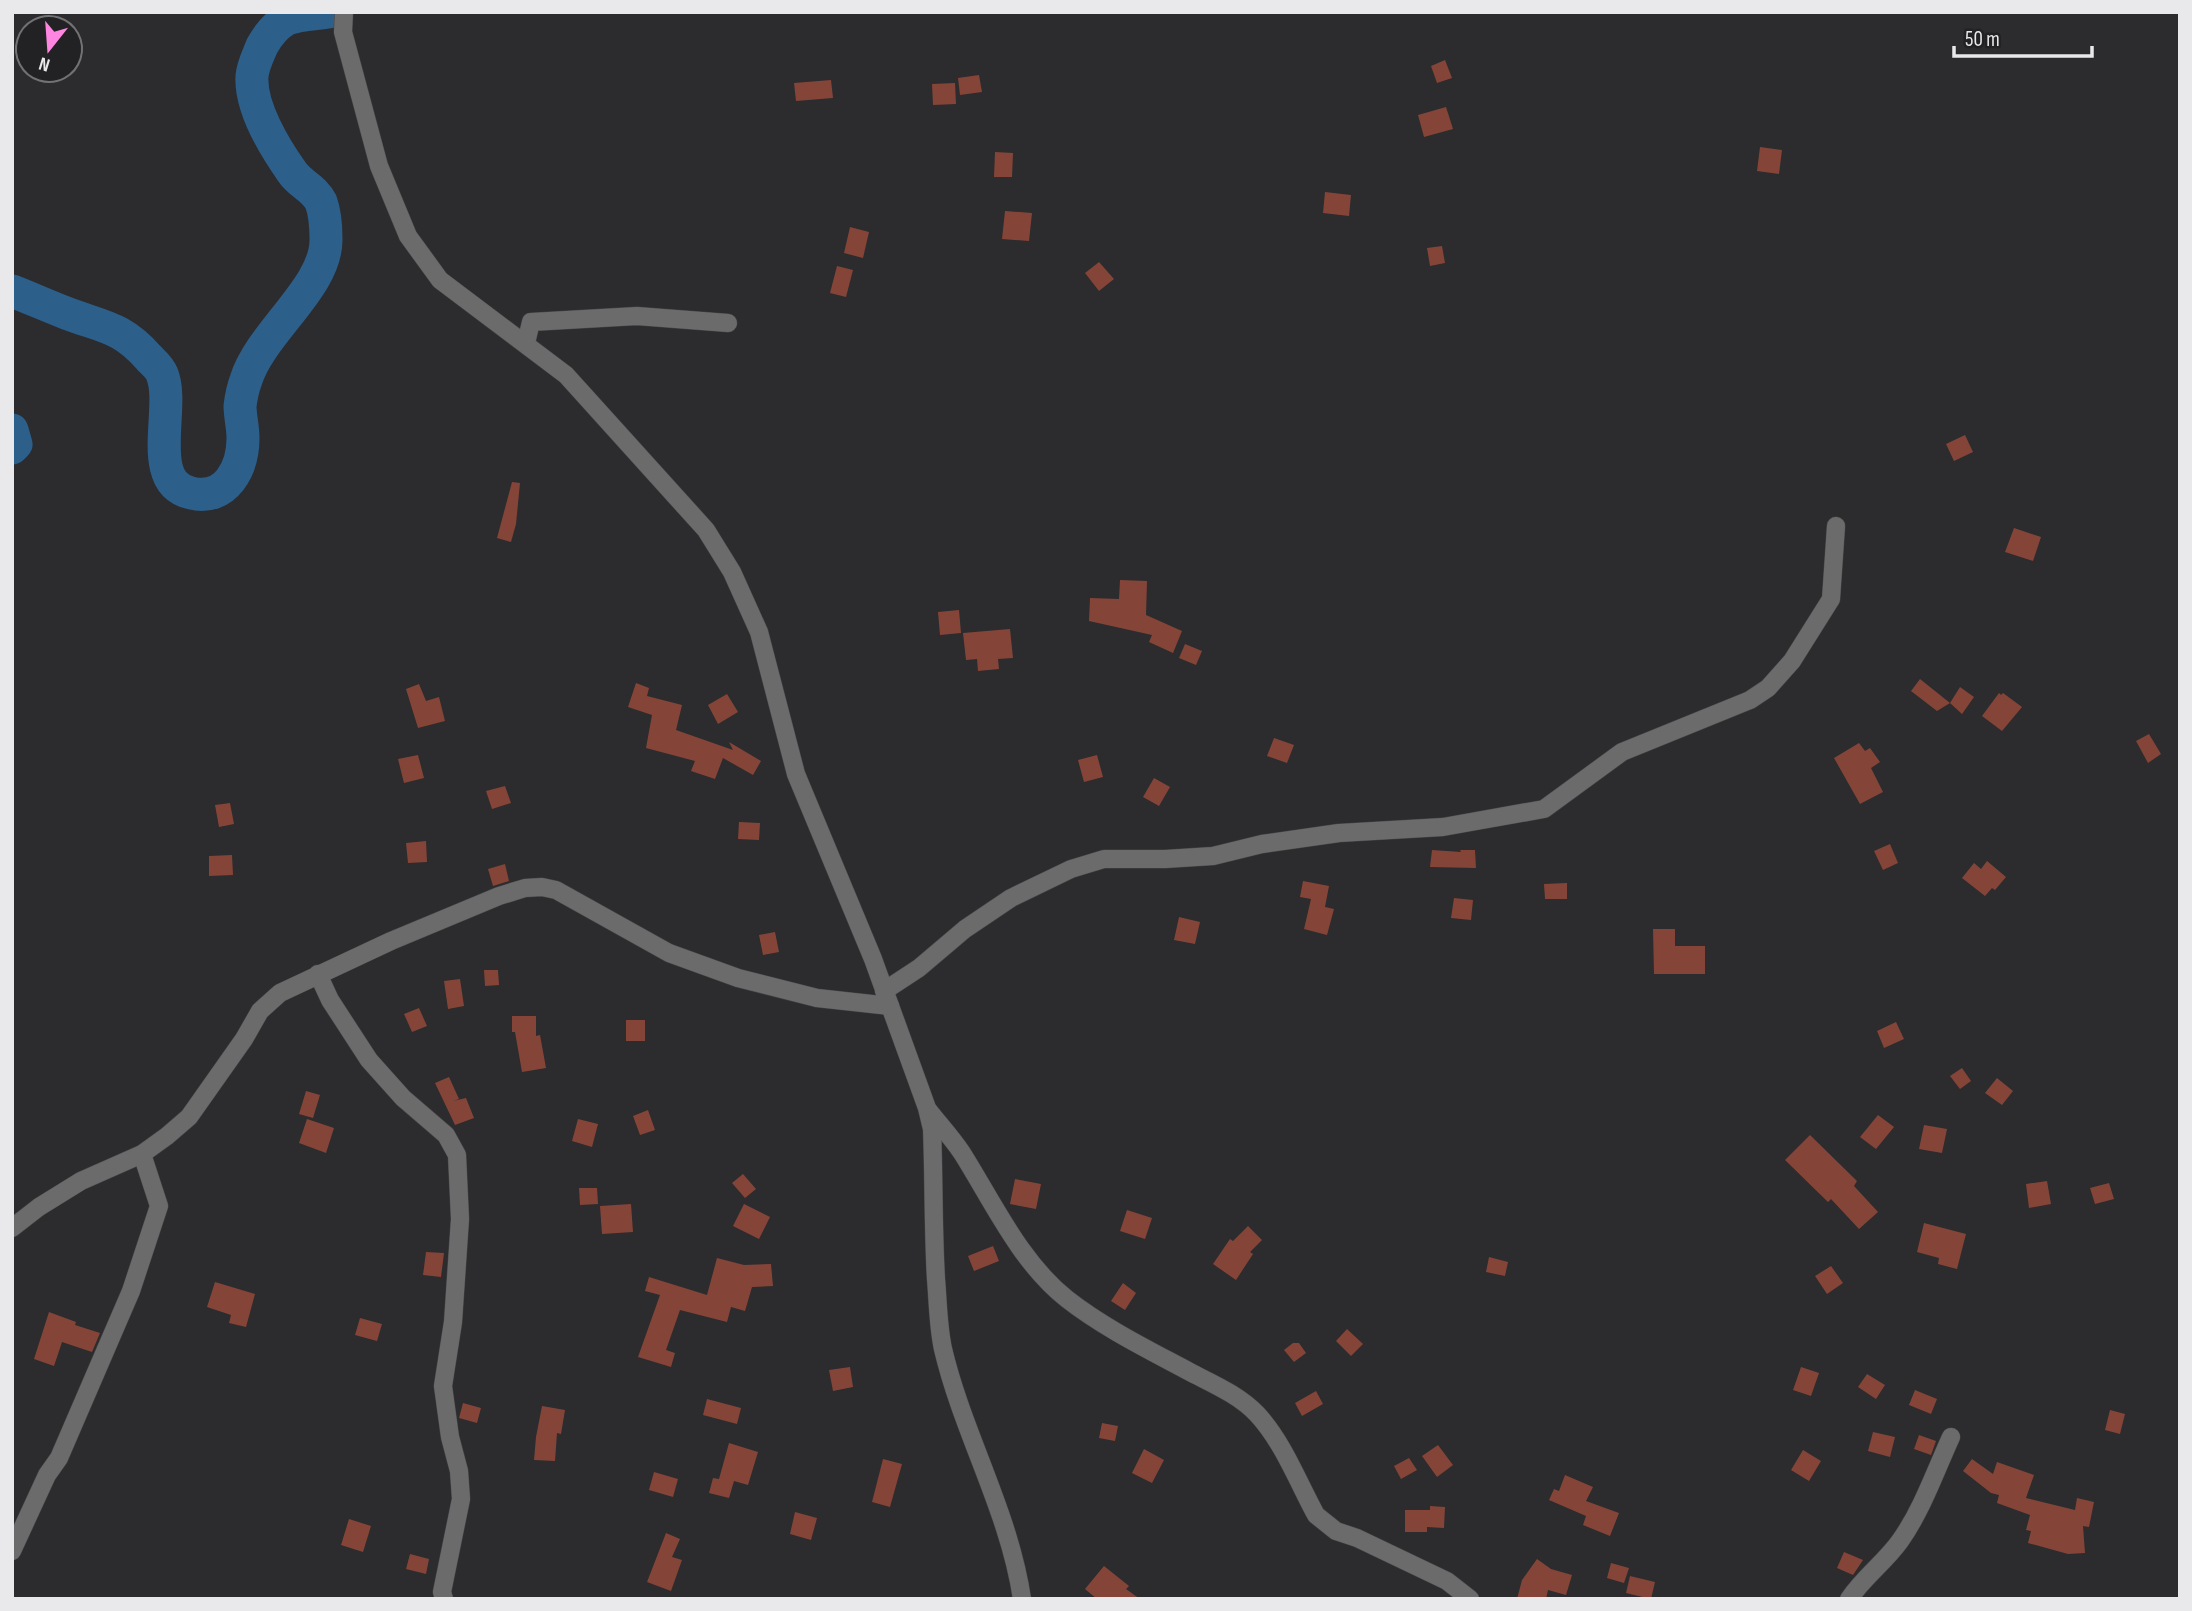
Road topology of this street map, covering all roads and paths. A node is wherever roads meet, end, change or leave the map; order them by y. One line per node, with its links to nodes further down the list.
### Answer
1 (344, 12): 3 (street)
2 (728, 323): 3 (street)
3 (526, 343): 6 (street)
4 (1836, 526): 6 (street)
5 (318, 974): 6 (street); 8 (street); 12 (street)
6 (887, 998): 7 (street)
7 (927, 1108): 13 (street); 14 (street)
8 (142, 1154): 9 (street); 11 (street)
9 (12, 1228)
10 (1951, 1437): 15 (street)
11 (12, 1551)
12 (444, 1599)
13 (1022, 1599)
14 (1470, 1599)
15 (1849, 1599)

